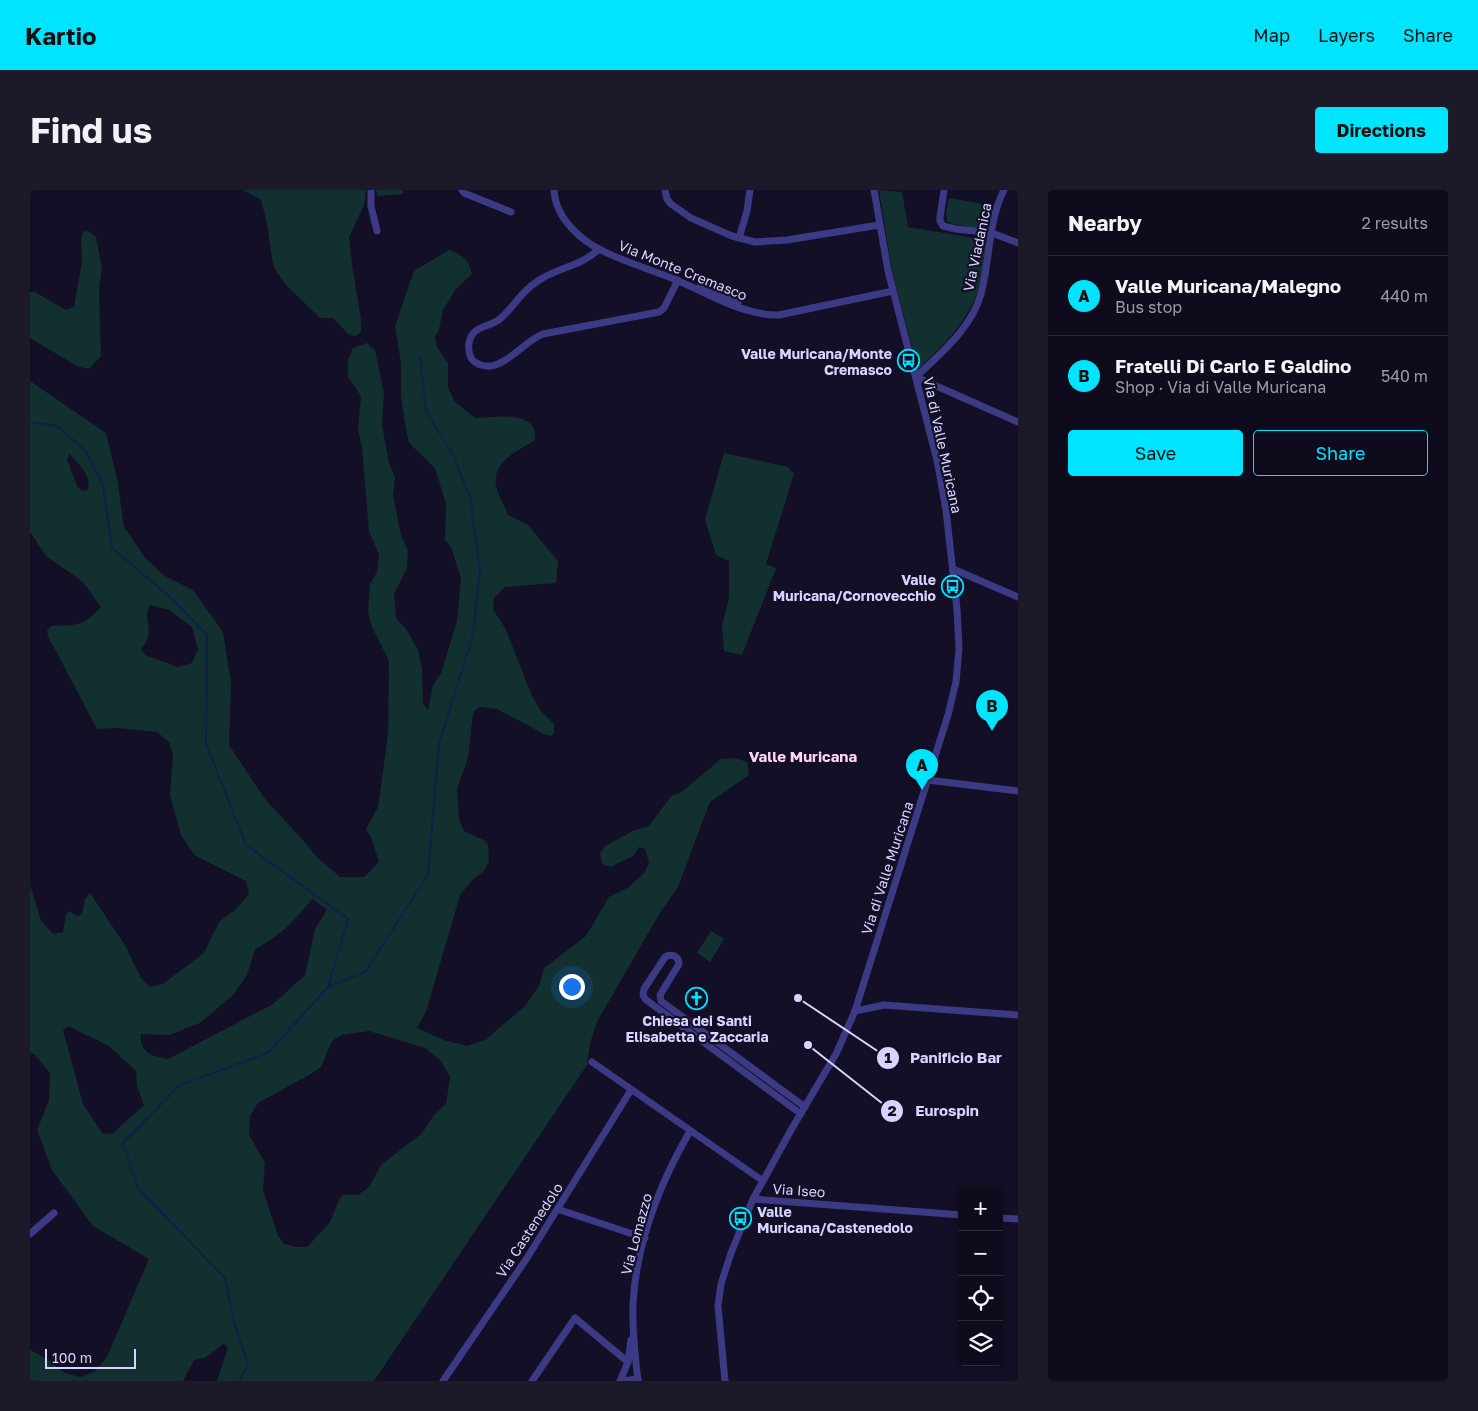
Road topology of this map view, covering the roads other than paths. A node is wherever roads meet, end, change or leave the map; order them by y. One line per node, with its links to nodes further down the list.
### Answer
1 (371, 190): 11 (street)
2 (462, 190): 9 (street)
3 (554, 190): 15 (street, Via Monte Cremasco)
4 (665, 190): 13 (street)
5 (750, 190): 13 (street)
6 (874, 190): 10 (street, Via di Valle Muricana)
7 (944, 190): 12 (street)
8 (1004, 190): 12 (street, Via Viadanica)
9 (511, 212)
10 (879, 225): 13 (street); 17 (street, Via di Valle Muricana)
11 (377, 231)
12 (992, 233): 14 (street); 18 (street, Via Viadanica)
13 (739, 238)
14 (1018, 243)
15 (598, 249): 16 (street, Via Monte Cremasco); 16 (street)
16 (678, 280): 17 (street, Via Monte Cremasco)
17 (893, 291): 18 (street, Via di Valle Muricana)
18 (916, 377): 19 (street); 20 (street, Via di Valle Muricana)
19 (1018, 422)
20 (953, 569): 21 (street); 22 (street, Via di Valle Muricana)
21 (1018, 597)
22 (928, 780): 23 (street); 24 (street, Via di Valle Muricana)
23 (1018, 790)
24 (855, 1011): 25 (street); 28 (street, Via di Valle Muricana)
25 (1018, 1015)
26 (592, 1062): 27 (street)
27 (631, 1090): 29 (street); 32 (street, Via Castenedolo)
28 (803, 1110): 28 (street); 30 (street, Via di Valle Muricana)
29 (690, 1131): 30 (street); 38 (street, Via Lomazzo)
30 (763, 1180): 31 (street, Via di Valle Muricana)
31 (753, 1199): 34 (street, Via Iseo); 45 (street, Via di Valle Muricana)
32 (558, 1209): 38 (street); 42 (street, Via Castenedolo)
33 (54, 1213): 37 (street)
34 (958, 1215)
35 (1003, 1218): 36 (street)
36 (1018, 1219)
37 (30, 1234)
38 (645, 1238): 39 (street, Via Lomazzo)
39 (633, 1330): 40 (street); 41 (street, Via Lomazzo)
40 (628, 1362): 43 (street); 44 (street)
41 (638, 1380): 44 (street)
42 (443, 1381)
43 (532, 1381)
44 (621, 1381)
45 (725, 1381)

